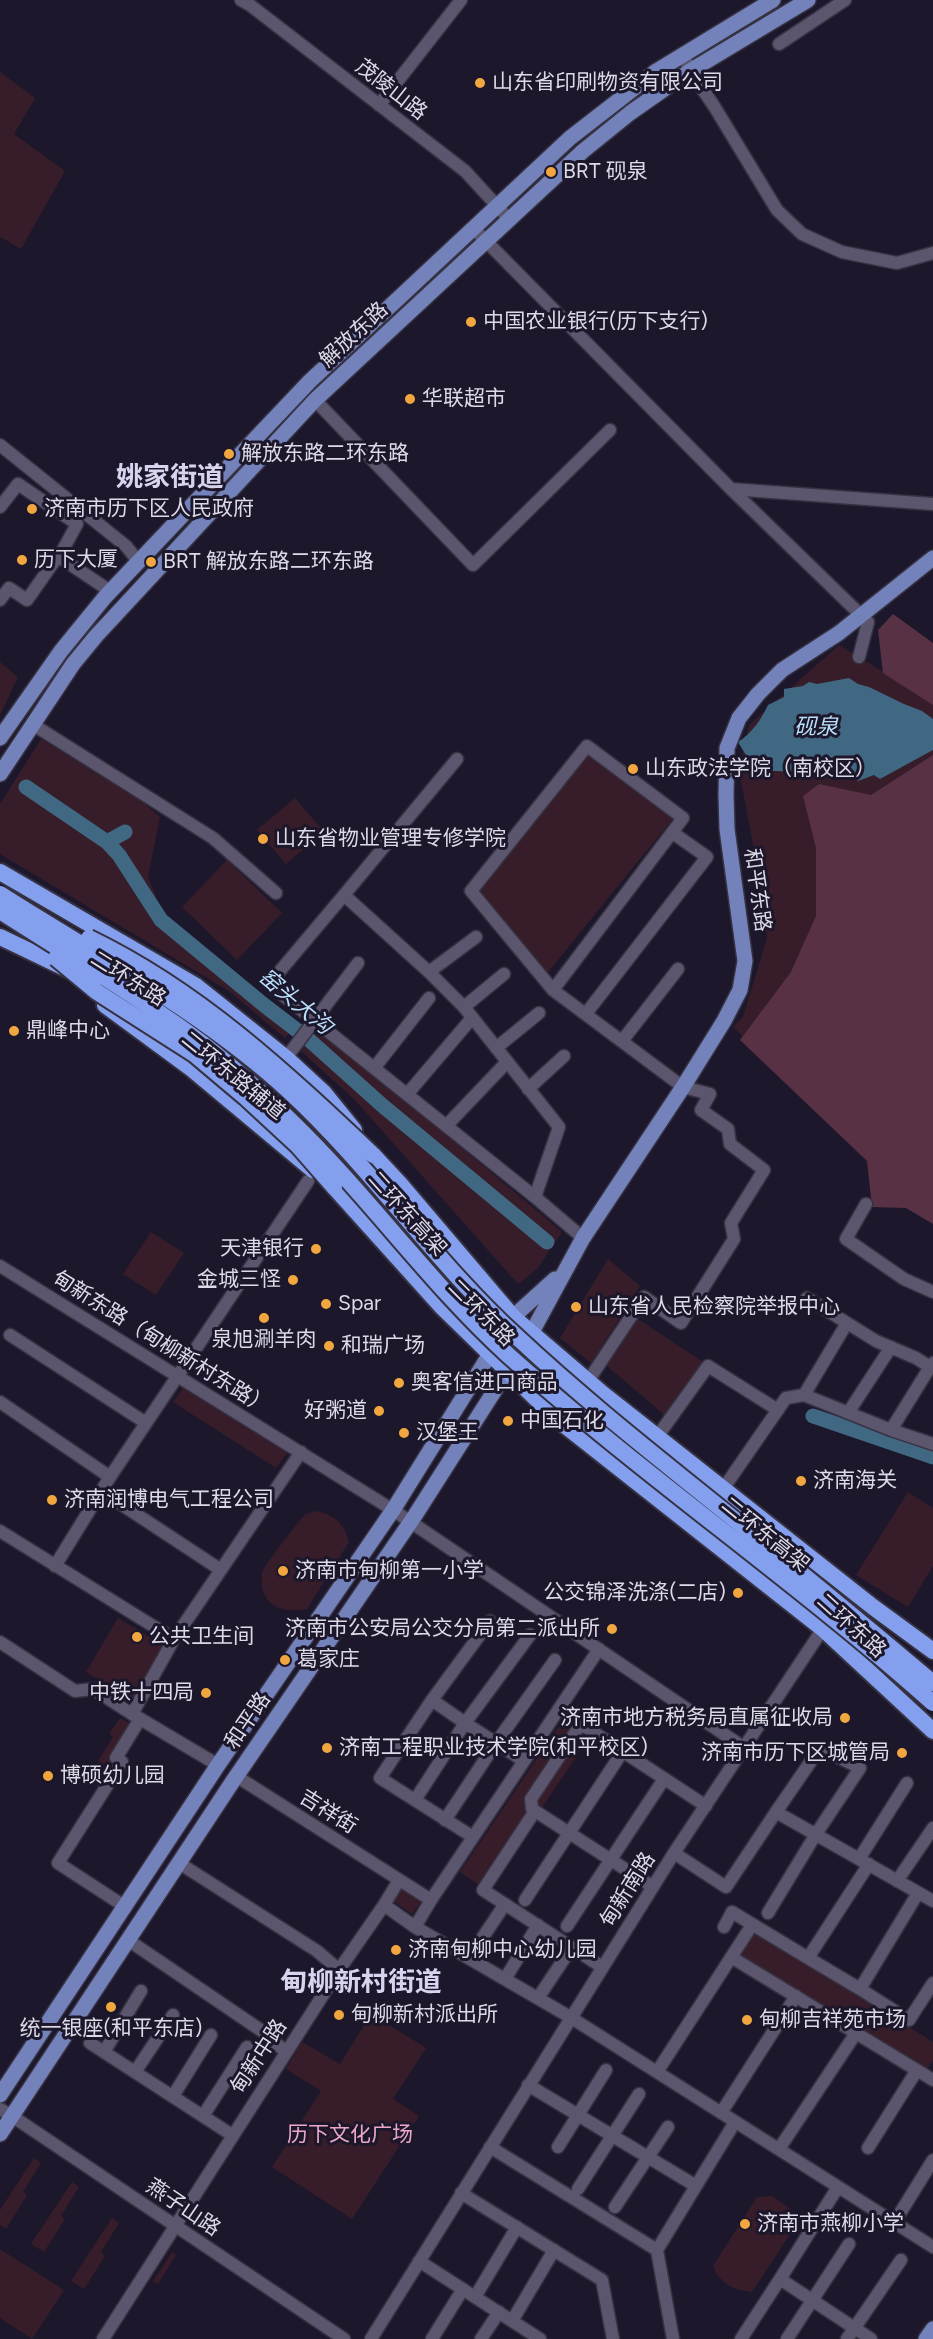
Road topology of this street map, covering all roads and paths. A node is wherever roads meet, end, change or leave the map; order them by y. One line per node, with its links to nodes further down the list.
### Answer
1 (241, 0): 9 (street, 茂陵山路)
2 (461, 0): 9 (street)
3 (773, 0): 7 (main road, 解放东路)
4 (808, 0): 8 (main road, 解放东路)
5 (845, 0): 6 (street)
6 (779, 44)
7 (683, 53): 8 (street); 10 (main road, 解放东路)
8 (690, 71): 11 (main road, 解放东路); 14 (street)
9 (379, 105): 10 (street, 茂陵山路)
10 (497, 206): 11 (street, 茂陵山路); 12 (main road, 解放东路)
11 (509, 219): 13 (main road, 解放东路)
12 (474, 229): 13 (street); 23 (main road, 解放东路)
13 (485, 241): 15 (main road, 解放东路); 18 (street)
14 (933, 253)
15 (315, 400): 16 (street); 28 (main road, 解放东路)
16 (610, 430)
17 (0, 445): 23 (street)
18 (731, 489): 19 (street); 26 (street)
19 (933, 504)
20 (0, 507): 21 (street)
21 (59, 557): 24 (street); 25 (street)
22 (933, 558): 26 (main road, 和平东路)
23 (138, 561): 24 (main road, 解放东路)
24 (110, 591): 29 (main road, 解放东路)
25 (0, 600)
26 (860, 616): 27 (street); 57 (main road, 和平东路)
27 (860, 657)
28 (32, 724): 31 (main road, 解放东路); 34 (street)
29 (1, 736)
30 (457, 759): 35 (street)
31 (0, 774)
32 (673, 833): 44 (street); 44 (street); 47 (street)
33 (0, 872): 37 (highway, 二环东路)
34 (276, 892)
35 (344, 895): 42 (street); 50 (street)
36 (2, 904): 61 (highway, bridge); 63 (highway, bridge); 99 (highway, 二环东高架, bridge)
37 (104, 933): 53 (highway); 61 (highway, 二环东路)
38 (0, 937): 63 (highway, 二环东路辅道)
39 (476, 937): 42 (street)
40 (358, 963): 50 (street)
41 (678, 969): 51 (street)
42 (429, 972): 46 (street)
43 (504, 974): 46 (street)
44 (553, 990): 51 (street)
45 (429, 998): 56 (street)
46 (464, 1007): 49 (street)
47 (588, 1011)
48 (539, 1013): 52 (street)
49 (472, 1018): 52 (street); 59 (street)
50 (314, 1020): 53 (street); 60 (street)
51 (622, 1041): 57 (street)
52 (496, 1048): 55 (street)
53 (289, 1054): 61 (highway)
54 (564, 1056): 58 (street)
55 (507, 1062): 58 (street); 60 (street)
56 (375, 1066)
57 (682, 1087): 66 (main road, 和平东路); 80 (street)
58 (528, 1089): 64 (street)
59 (409, 1092)
60 (446, 1126): 64 (street)
61 (373, 1155): 71 (highway, 二环东路)
62 (308, 1181): 79 (street)
63 (334, 1187): 76 (highway, 二环东路)
64 (535, 1197): 66 (street)
65 (866, 1204): 69 (street)
66 (583, 1238): 68 (main road, 和平东路)
67 (0, 1267): 79 (street, 甸新东路（甸柳新村东路）)
68 (564, 1270): 71 (main road, 和平东路); 73 (main road, 和平东路)
69 (933, 1292)
70 (807, 1298): 72 (street)
71 (513, 1317): 73 (highway, 二环东路); 76 (main road, 和平路)
72 (847, 1323): 75 (street); 81 (street)
73 (532, 1332): 78 (main road, 和平路); 80 (highway, 二环东路)
74 (10, 1335): 85 (street)
75 (891, 1347): 77 (street); 84 (street)
76 (489, 1354): 78 (highway, 二环东路); 93 (main road, 和平路)
77 (931, 1365): 86 (street)
78 (507, 1371): 94 (main road, 和平路); 101 (highway, 二环东路)
79 (178, 1376): 85 (street); 89 (street, 甸新东路（甸柳新村东路）)
80 (588, 1381): 87 (highway, 二环东路)
81 (804, 1395): 83 (street); 84 (street)
82 (0, 1402): 90 (street)
83 (778, 1410): 87 (street); 91 (street)
84 (848, 1413): 86 (street)
85 (146, 1423): 90 (street)
86 (891, 1430): 88 (street)
87 (657, 1437): 91 (highway, 二环东路)
88 (931, 1440)
89 (301, 1452): 93 (street, 甸新东路（甸柳新村东路）); 97 (street)
90 (110, 1477): 92 (street)
91 (723, 1489): 98 (highway, 二环东路)
92 (101, 1491): 96 (street); 97 (street)
93 (394, 1507): 94 (street, 甸新东路（甸柳新村东路）); 120 (main road, 和平路)
94 (412, 1521): 105 (street, 甸新东路（甸柳新村东路）); 121 (main road, 和平路)
95 (0, 1531): 96 (street)
96 (55, 1566): 103 (street)
97 (221, 1570): 103 (street)
98 (850, 1589): 101 (street, 甸新南路); 106 (highway, 二环东路)
99 (845, 1618): 108 (highway, bridge); 109 (highway, 二环东高架, bridge); 111 (highway, 二环东高架, bridge); 113 (highway, bridge)
100 (490, 1621): 110 (street)
101 (823, 1629): 115 (highway, 二环东路); 117 (street, 甸新南路)
102 (530, 1635): 114 (street)
103 (174, 1639): 112 (street)
104 (0, 1642): 112 (street)
105 (599, 1649): 117 (street, 甸新东路（甸柳新村东路）); 119 (street)
106 (933, 1651)
107 (555, 1660): 116 (street)
108 (933, 1672)
109 (933, 1683)
110 (432, 1700): 114 (street); 124 (street)
111 (933, 1703)
112 (136, 1716): 120 (street); 146 (street)
113 (933, 1719)
114 (465, 1724): 116 (street); 124 (street)
115 (933, 1731)
116 (496, 1743): 119 (street); 128 (street)
117 (744, 1747): 125 (street, 甸新南路)
118 (623, 1751): 122 (street); 130 (street); 130 (street)
119 (524, 1761): 132 (street)
120 (218, 1765): 146 (main road, 和平路)
121 (236, 1776): 136 (main road, 和平路); 137 (street, 吉祥街)
122 (664, 1779): 125 (street); 134 (street)
123 (907, 1783): 135 (street)
124 (415, 1800): 128 (street)
125 (706, 1806): 133 (street, 甸新南路)
126 (776, 1812): 131 (street); 131 (street); 133 (street)
127 (531, 1817): 144 (street)
128 (445, 1820): 132 (street)
129 (933, 1828): 138 (street)
130 (570, 1834): 134 (street); 142 (street)
131 (816, 1834): 135 (street); 147 (street)
132 (473, 1837): 141 (street)
133 (674, 1853): 139 (street, 甸新南路)
134 (610, 1860): 139 (street); 150 (street)
135 (864, 1862): 138 (street); 157 (street)
136 (179, 1863): 153 (main road, 和平路); 159 (street)
137 (399, 1880): 141 (street, 吉祥街); 145 (street, 甸新中路)
138 (897, 1881): 140 (street)
139 (653, 1887): 158 (street, 甸新南路)
140 (918, 1893): 143 (street); 162 (street)
141 (431, 1900): 151 (street)
142 (525, 1900)
143 (933, 1901)
144 (504, 1904): 149 (street); 156 (street)
145 (384, 1905): 151 (street); 159 (street, 甸新中路)
146 (124, 1906): 181 (main road, 和平路)
147 (768, 1913)
148 (752, 1924): 152 (street); 155 (street); 157 (street)
149 (538, 1925): 154 (street); 160 (street)
150 (567, 1926)
151 (416, 1927): 156 (street)
152 (724, 1927)
153 (128, 1940): 173 (street); 184 (main road, 和平路)
154 (572, 1947): 158 (street); 165 (street)
155 (731, 1957): 164 (street); 177 (street)
156 (469, 1958): 160 (street)
157 (808, 1958): 162 (street)
158 (602, 1967): 167 (street, 甸新南路)
159 (339, 1970): 173 (street, 甸新中路)
160 (505, 1979): 165 (street)
161 (933, 1983): 162 (street)
162 (860, 1989)
163 (141, 1991): 172 (street)
164 (796, 1996): 168 (street); 183 (street)
165 (537, 1998): 167 (street)
166 (173, 2015): 176 (street)
167 (570, 2017): 177 (street); 179 (street, 甸新南路)
168 (856, 2032): 175 (street); 195 (street)
169 (211, 2035): 182 (street)
170 (90, 2043): 172 (street)
171 (247, 2047): 186 (street)
172 (104, 2052): 176 (street)
173 (286, 2052): 190 (street, 甸新中路)
174 (606, 2070): 185 (street)
175 (917, 2070): 178 (street); 194 (street)
176 (135, 2072): 182 (street)
177 (657, 2072): 183 (street)
178 (933, 2080)
179 (528, 2085): 185 (street); 192 (street, 甸新南路)
180 (639, 2094): 191 (street)
181 (0, 2095)
182 (172, 2096): 186 (street)
183 (721, 2113): 187 (street)
184 (5, 2115): 189 (main road, 和平路); 205 (street, 燕子山路)
185 (578, 2115): 191 (street); 193 (street)
186 (203, 2116): 190 (street)
187 (735, 2122): 195 (street); 198 (street)
188 (668, 2127): 196 (street)
189 (0, 2134)
190 (232, 2135): 205 (street, 甸新中路)
191 (613, 2136): 196 (street); 200 (street)
192 (490, 2146): 201 (street, 甸新南路); 209 (street)
193 (558, 2147)
194 (868, 2148)
195 (779, 2149): 199 (street)
196 (648, 2158): 198 (street); 202 (street)
197 (933, 2160): 203 (street)
198 (696, 2186): 209 (street)
199 (838, 2187): 203 (street); 212 (street)
200 (579, 2188)
201 (461, 2193): 204 (street); 211 (street, 甸新南路)
202 (615, 2208)
203 (894, 2223): 207 (street)
204 (517, 2227): 208 (street); 214 (street)
205 (172, 2229): 221 (street, 甸新中路); 222 (street, 燕子山路); 223 (street, 燕子山路)
206 (849, 2244): 215 (street)
207 (933, 2247)
208 (554, 2250): 217 (street); 227 (street)
209 (657, 2250): 228 (street)
210 (901, 2260): 218 (street)
211 (419, 2261): 213 (street); 224 (street, 甸新南路)
212 (780, 2279): 215 (street); 229 (street)
213 (463, 2289): 214 (street); 225 (street)
214 (475, 2297): 216 (street)
215 (812, 2300): 218 (street); 230 (street)
216 (498, 2312): 217 (street); 226 (street)
217 (512, 2321): 220 (street)
218 (855, 2328): 231 (street); 232 (street)
219 (933, 2329): 233 (main road)
220 (536, 2338)
221 (102, 2339)
222 (334, 2339)
223 (344, 2339)
224 (370, 2339)
225 (432, 2339)
226 (481, 2339)
227 (613, 2339)
228 (673, 2339)
229 (741, 2339)
230 (787, 2339)
231 (847, 2339)
232 (871, 2339)
233 (926, 2339)

